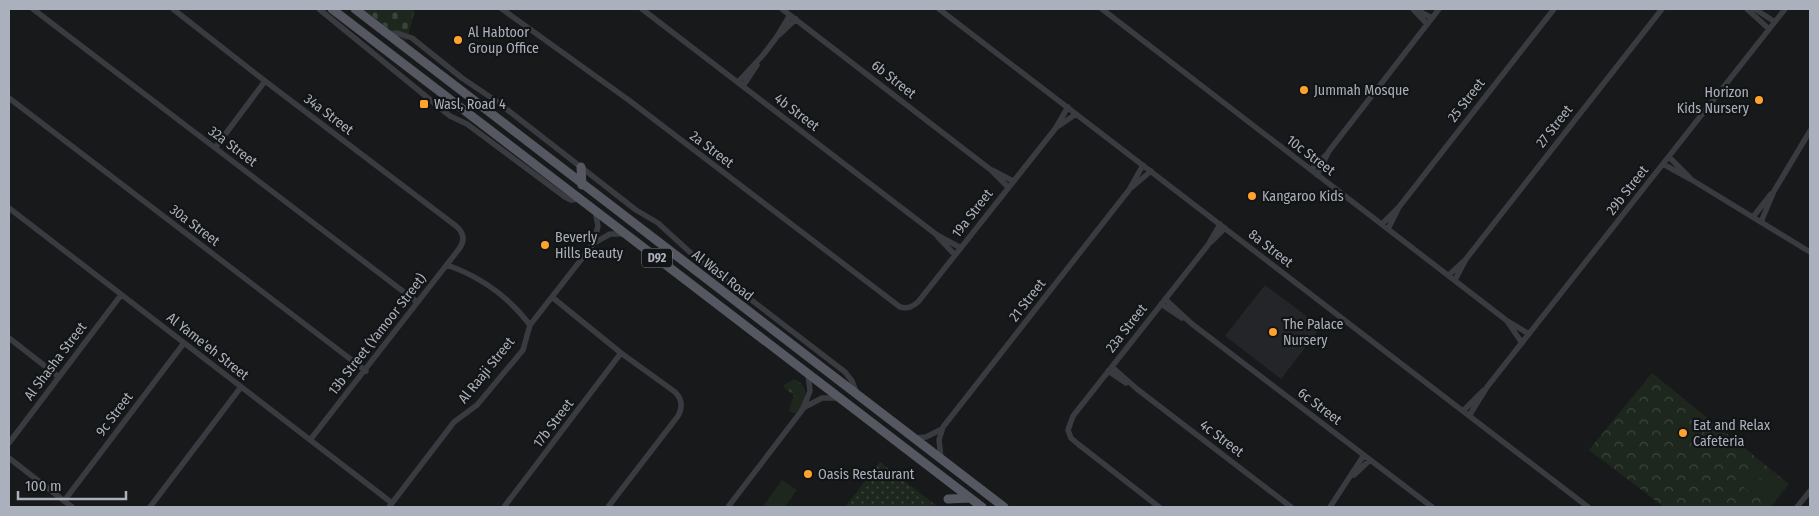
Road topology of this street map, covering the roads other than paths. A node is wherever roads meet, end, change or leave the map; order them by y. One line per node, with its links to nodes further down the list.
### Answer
1 (33, 9): 33 (street, 32a Street)
2 (173, 9): 26 (street, 34a Street)
3 (318, 9): 49 (street, Al Wasl Road)
4 (332, 9): 49 (main road, Al Wasl Road / D92)
5 (354, 9): 24 (main road, Al Wasl Road / D92)
6 (502, 9): 73 (street, 2a Street)
7 (642, 9): 27 (street, 4b Street)
8 (782, 9): 18 (street, 6b Street)
9 (940, 9): 29 (street, 8a Street)
10 (1102, 9): 40 (street, 10c Street)
11 (1414, 9): 19 (street); 22 (street)
12 (1439, 9): 19 (street)
13 (1554, 9): 50 (street, 25 Street)
14 (1662, 9): 65 (street, 27 Street)
15 (1747, 9): 23 (street)
16 (1755, 9): 21 (street)
17 (1785, 9): 21 (street, 29b Street)
18 (790, 15): 20 (street, 6b Street); 25 (street)
19 (1432, 18): 22 (street)
20 (796, 19): 25 (street); 39 (street, 6b Street)
21 (1775, 22): 23 (street, 29b Street)
22 (1427, 24): 34 (street)
23 (1769, 29): 35 (street, 29b Street)
24 (387, 34): 38 (street); 45 (main road, Al Wasl Road / D92)
25 (776, 38): 27 (street)
26 (266, 81): 33 (street); 60 (street, 34a Street)
27 (740, 84): 59 (street, 4b Street)
28 (9, 98): 82 (street, 30a Street)
29 (1068, 108): 30 (street, 8a Street); 31 (street, 19a Street)
30 (1076, 114): 31 (street, 19a Street); 37 (street, 8a Street)
31 (1055, 129): 44 (street, 19a Street)
32 (1809, 137): 48 (street)
33 (215, 148): 72 (street, 32a Street)
34 (1328, 153): 40 (street); 42 (street)
35 (1669, 156): 36 (street, 29b Street); 43 (street)
36 (1663, 164): 43 (street); 76 (street, 29b Street)
37 (1143, 165): 41 (street, 8a Street); 47 (street, 21 Street)
38 (581, 166): 45 (main road); 88 (street)
39 (990, 170): 44 (street, 6b Street); 46 (street, 6b Street)
40 (1311, 170): 42 (street, 10c Street)
41 (1151, 171): 47 (street, 21 Street); 56 (street, 8a Street)
42 (1317, 175): 55 (street, 10c Street)
43 (1692, 180): 53 (street)
44 (1014, 181): 46 (street, 19a Street)
45 (582, 184): 88 (main road, Al Wasl Road / D92)
46 (1008, 187): 62 (street, 19a Street)
47 (1130, 189): 92 (street, 21 Street)
48 (1774, 191): 53 (street); 54 (street)
49 (581, 199): 52 (main road, Al Wasl Road / D92)
50 (1399, 207): 55 (street, 25 Street); 57 (street, 25 Street)
51 (9, 208): 69 (street, Al Yame'eh Street)
52 (594, 209): 58 (main road, Al Wasl Road / D92); 61 (street)
53 (1753, 218): 54 (street)
54 (1761, 222): 63 (street)
55 (1382, 224): 57 (street, 10c Street)
56 (1223, 226): 71 (street, 23a Street); 90 (street, 8a Street)
57 (1388, 229): 67 (street, 10c Street)
58 (628, 235): 61 (street); 83 (main road, Al Wasl Road / D92)
59 (937, 235): 62 (street, 4b Street); 64 (street, 4b Street)
60 (463, 242): 66 (street, 13b Street (Yamoor Street))
61 (594, 243): 70 (street, Al Raaji Street)
62 (961, 248): 64 (street, 19a Street)
63 (1810, 252)
64 (955, 255): 73 (street, 19a Street)
65 (1466, 259): 67 (street, 27 Street); 68 (street, 27 Street)
66 (447, 265): 72 (street, 13b Street (Yamoor Street)); 75 (street)
67 (1449, 276): 68 (street, 10c Street)
68 (1455, 280): 74 (street, 10c Street)
69 (121, 295): 78 (street, Al Yame'eh Street); 84 (street, Al Shasha Street)
70 (552, 297): 75 (street, Al Raaji Street); 80 (street)
71 (1163, 301): 81 (street, 23a Street); 96 (street, 6c Street)
72 (417, 302): 82 (street, 13b Street (Yamoor Street))
73 (906, 308)
74 (1506, 320): 76 (street, 10c Street); 79 (street, 10c Street)
75 (530, 325): 105 (street, Al Raaji Street)
76 (1529, 334): 79 (street, 29b Street)
77 (9, 338): 84 (street)
78 (184, 343): 85 (street, Al Yame'eh Street); 104 (street, 9c Street)
79 (1522, 343): 86 (street, 29b Street)
80 (620, 353): 109 (street, 17b Street); 110 (street)
81 (1110, 369): 114 (street, 23a Street); 115 (street, 4c Street)
82 (366, 371): 94 (street, 13b Street (Yamoor Street))
83 (807, 372): 87 (main road, Al Wasl Road / D92); 89 (street)
84 (58, 377): 95 (street, Al Shasha Street)
85 (241, 387): 94 (street, Al Yame'eh Street); 108 (street)
86 (1488, 387): 90 (street, 29b Street); 91 (street, 29b Street)
87 (840, 398): 89 (street); 102 (main road, Al Wasl Road / D92)
88 (859, 398): 93 (main road, Al Wasl Road / D92)
89 (803, 409): 111 (street)
90 (1463, 411): 91 (street, 8a Street)
91 (1469, 416): 117 (street, 8a Street)
92 (943, 427): 93 (street, 21 Street); 98 (street, 21 Street)
93 (912, 438): 98 (main road, Al Wasl Road / D92)
94 (310, 440): 105 (street, Al Yame'eh Street)
95 (9, 443)
96 (1364, 455): 99 (street, 6c Street); 100 (street)
97 (9, 458): 104 (street)
98 (942, 460): 113 (main road, Al Wasl Road / D92)
99 (1370, 460): 100 (street); 116 (street, 6c Street)
100 (1350, 478): 106 (street)
101 (1810, 490): 118 (street)
102 (970, 498): 103 (main road); 112 (main road, Al Wasl Road / D92)
103 (948, 499)
104 (64, 501): 107 (street)
105 (390, 505)
106 (1330, 506)
107 (72, 507)
108 (150, 507)
109 (504, 507)
110 (608, 507)
111 (728, 507)
112 (982, 507)
113 (1004, 507)
114 (1159, 507)
115 (1291, 507)
116 (1432, 507)
117 (1588, 507)
118 (1797, 507)

